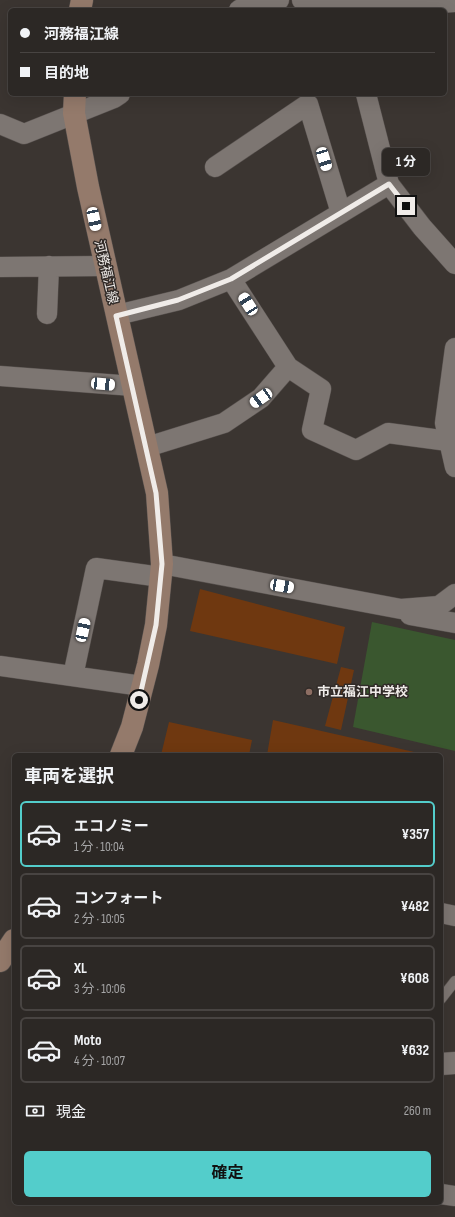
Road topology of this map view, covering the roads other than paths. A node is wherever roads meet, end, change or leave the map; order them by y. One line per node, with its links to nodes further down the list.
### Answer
1 (279, 0): 4 (street)
2 (302, 0): 5 (street)
3 (455, 2): 6 (street)
4 (243, 8)
5 (340, 8)
6 (361, 8)
7 (117, 96): 9 (street)
8 (367, 96): 12 (street)
9 (75, 104): 10 (street); 16 (main road, 河務福江線)
10 (0, 124)
11 (215, 167): 13 (street)
12 (389, 184): 13 (street); 14 (street)
13 (341, 213): 18 (street)
14 (455, 264)
15 (49, 266): 16 (street); 17 (street); 19 (street)
16 (104, 266): 20 (main road, 河務福江線)
17 (0, 267)
18 (231, 279): 20 (street); 22 (street)
19 (47, 314)
20 (116, 316): 24 (main road, 河務福江線)
21 (455, 348): 25 (street)
22 (288, 367): 25 (street); 26 (street)
23 (0, 376): 24 (street)
24 (132, 386): 26 (main road, 河務福江線)
25 (448, 441): 27 (street)
26 (147, 447): 28 (main road, 河務福江線)
27 (455, 467)
28 (161, 571): 30 (street); 33 (street); 34 (main road, 河務福江線)
29 (455, 594): 30 (street)
30 (401, 609): 31 (street)
31 (455, 623)
32 (0, 666): 33 (street)
33 (73, 676): 34 (street)
34 (142, 686): 35 (main road, 河務福江線)
35 (122, 753)
36 (443, 913): 37 (street)
37 (455, 916)
38 (12, 943): 39 (main road)
39 (0, 961)
40 (455, 981): 41 (lane)
41 (443, 996)
42 (455, 1063): 43 (street)
43 (443, 1064)
44 (443, 1194): 45 (street)
45 (455, 1196)

